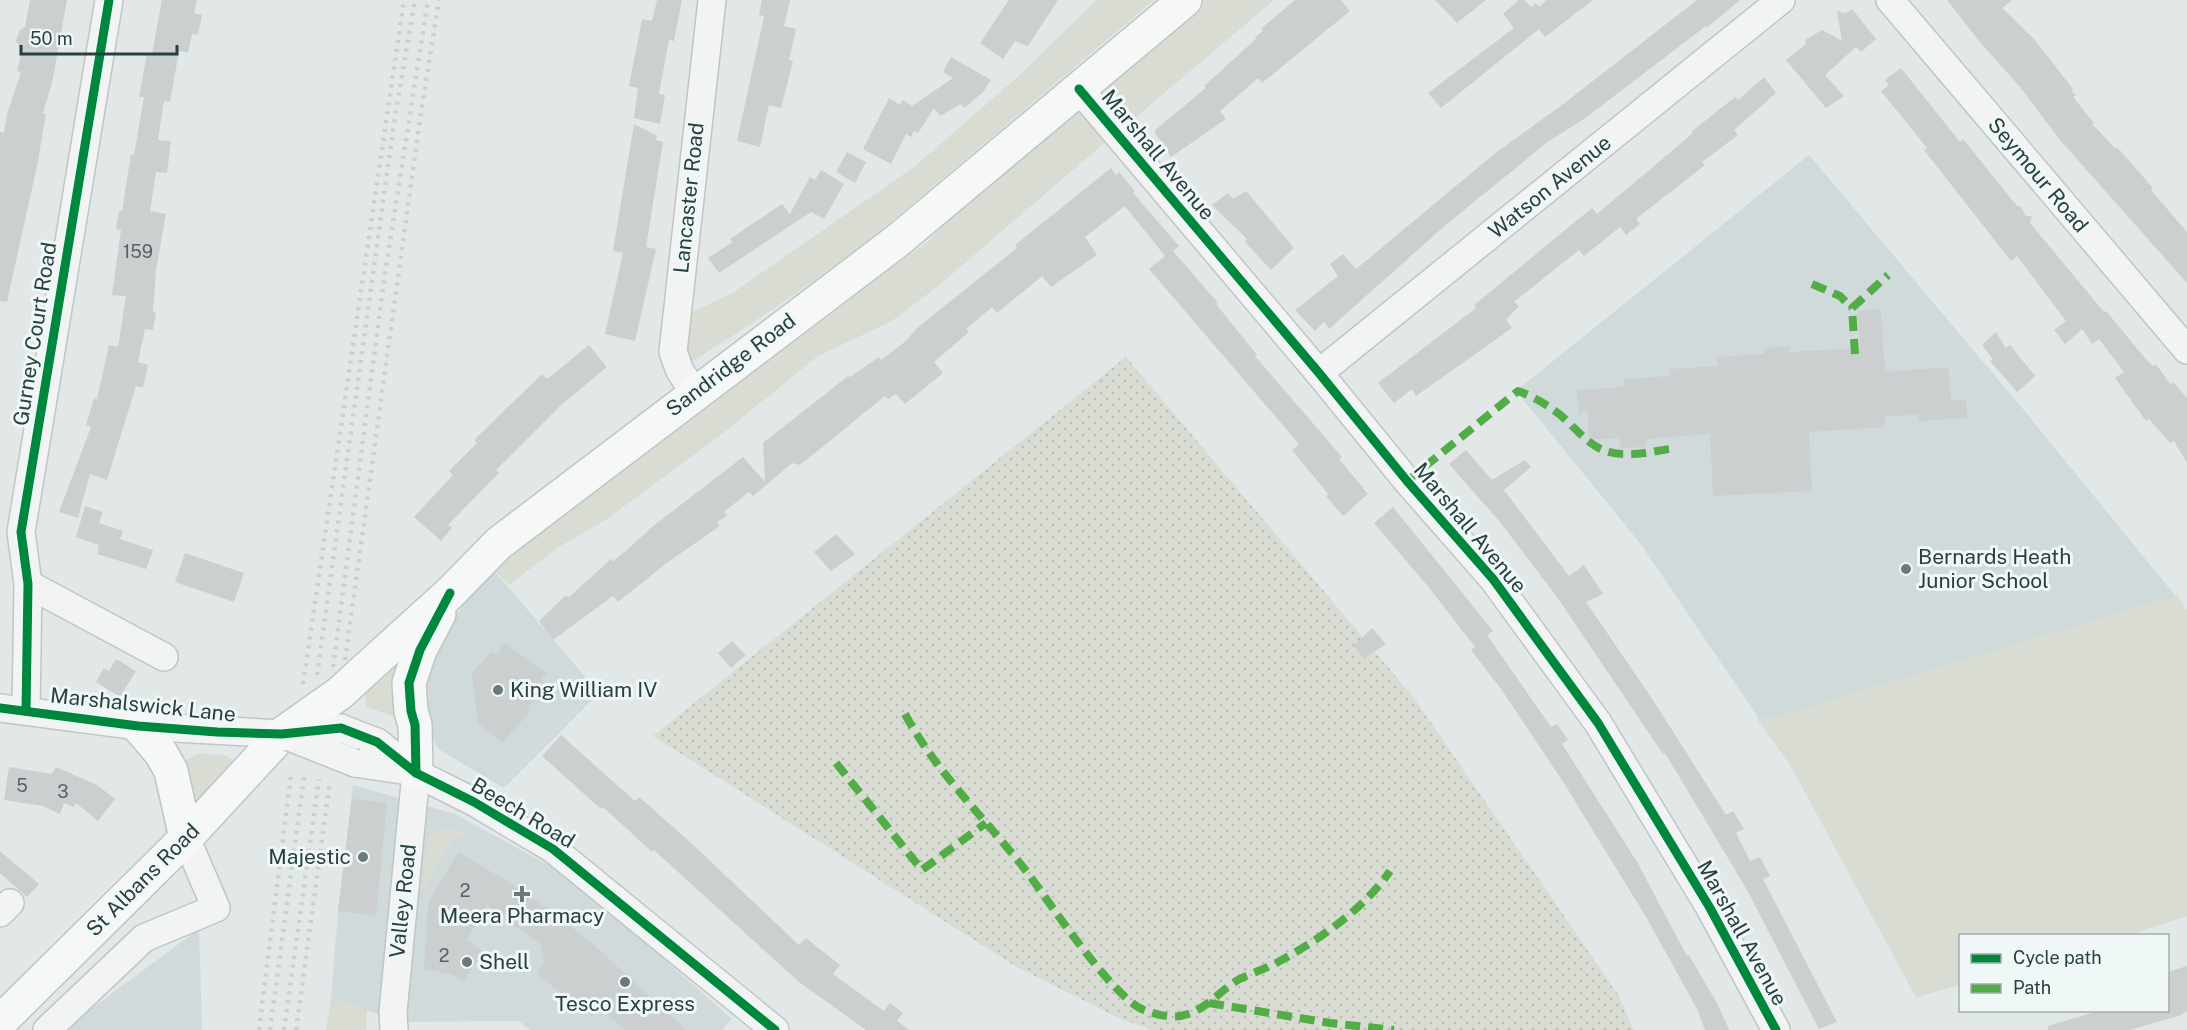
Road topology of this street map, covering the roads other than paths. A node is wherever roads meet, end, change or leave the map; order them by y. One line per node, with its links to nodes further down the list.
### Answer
1 (109, 0): 11 (street, Gurney Court Road)
2 (712, 0): 9 (street, Lancaster Road)
3 (1185, 0): 6 (main road, Sandridge Road)
4 (1781, 0): 8 (street, Watson Avenue)
5 (1890, 0): 7 (street, Seymour Road)
6 (1079, 89): 8 (street, Marshall Avenue); 9 (main road, Sandridge Road)
7 (2187, 350)
8 (1319, 373): 24 (street, Marshall Avenue)
9 (694, 392): 13 (main road, Sandridge Road)
10 (0, 546): 11 (street)
11 (25, 556): 12 (street, Gurney Court Road)
12 (28, 584): 14 (street); 15 (street, Gurney Court Road)
13 (450, 593): 17 (main road, Sandridge Road, bridge); 18 (main road)
14 (164, 657)
15 (13, 710): 16 (street, Marshalswick Lane)
16 (138, 726): 17 (street, Marshalswick Lane); 19 (main road)
17 (270, 741): 18 (street, Beech Road, bridge); 18 (street, Beech Road, bridge); 19 (main road, St Albans Road)
18 (416, 773): 22 (street, Valley Road); 23 (street, Beech Road)
19 (186, 838): 20 (main road, St Albans Road); 21 (street)
20 (0, 1022)
21 (47, 1030)
22 (394, 1030)
23 (776, 1030)
24 (1776, 1030)

